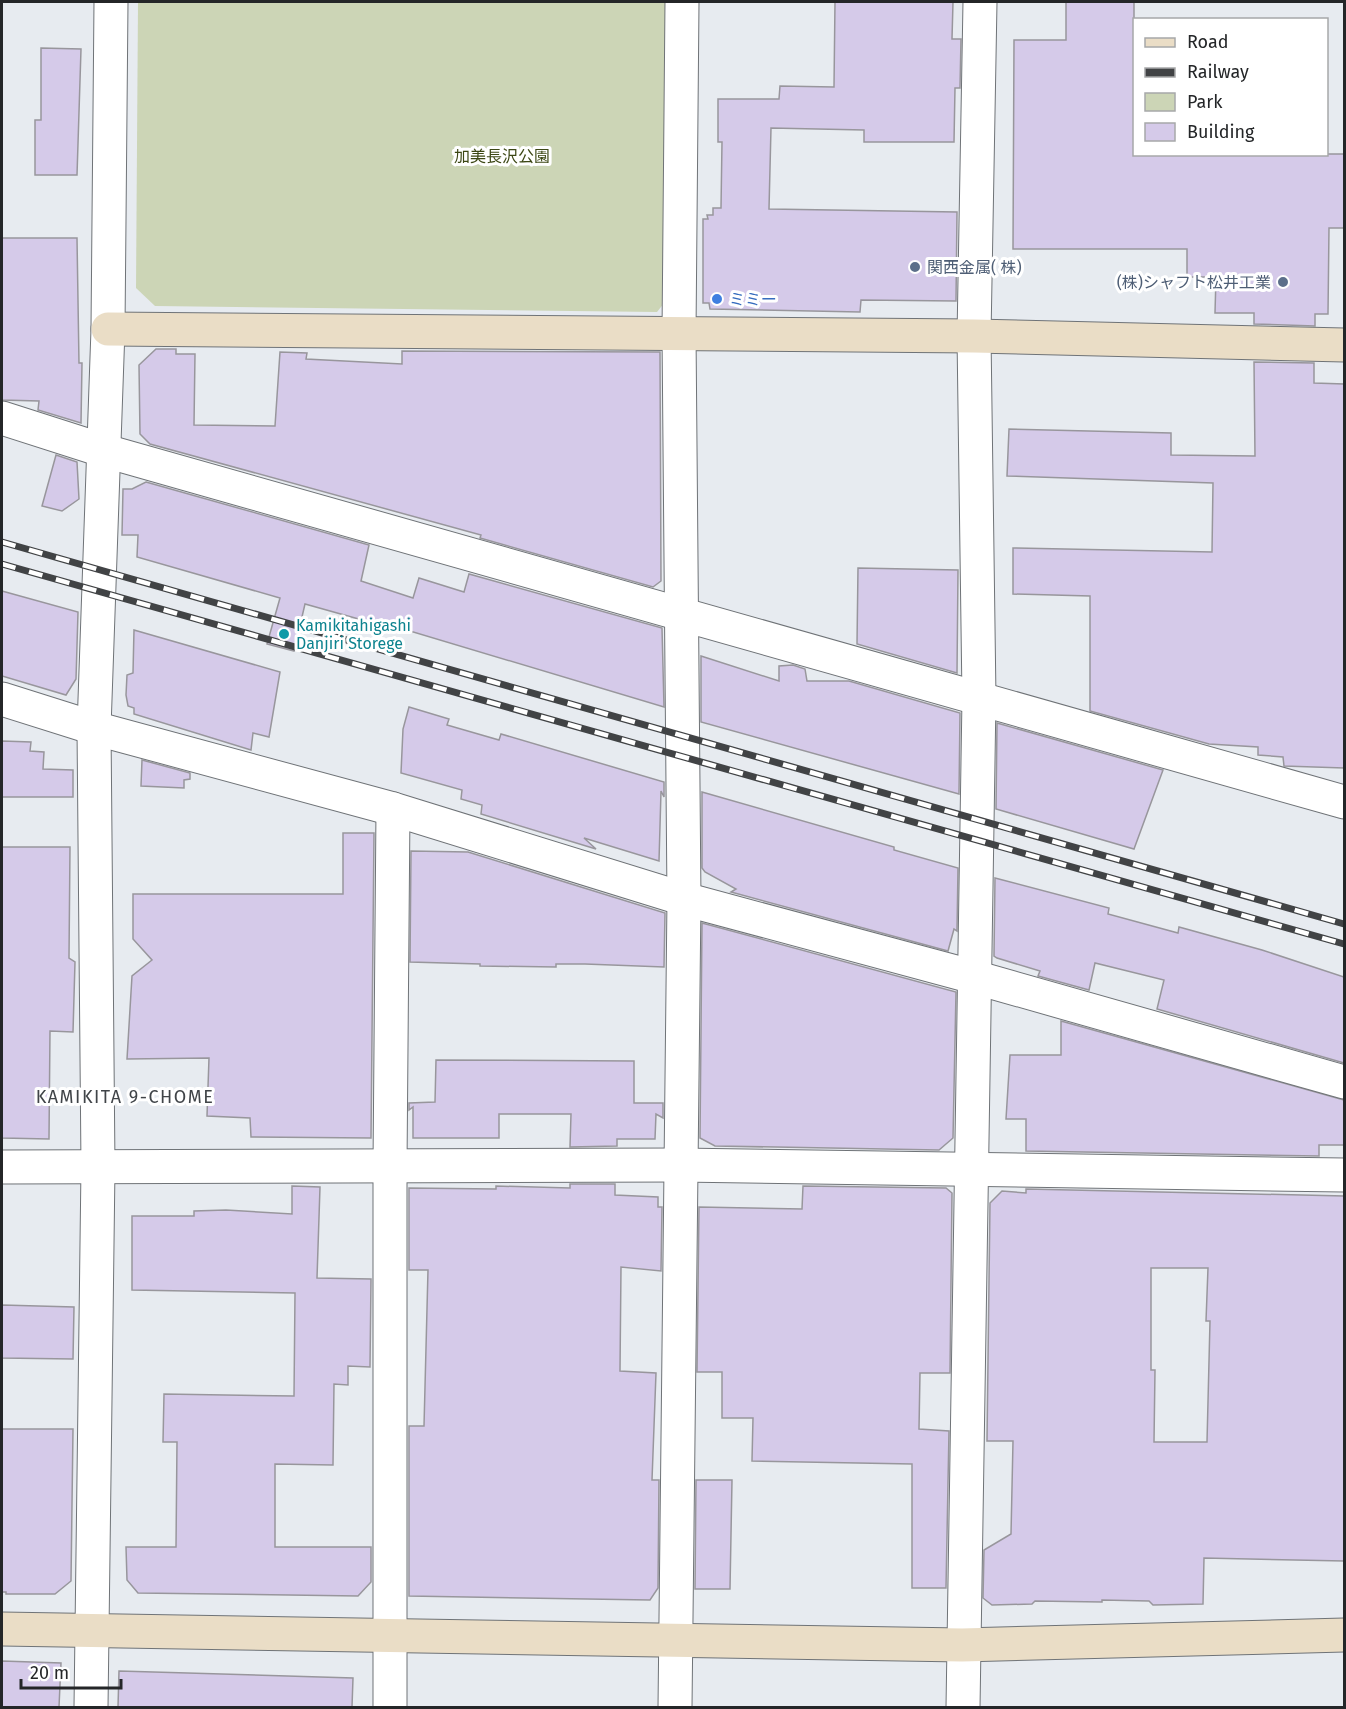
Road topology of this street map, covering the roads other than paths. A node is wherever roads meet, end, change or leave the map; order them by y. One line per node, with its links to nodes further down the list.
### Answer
1 (111, 2): 4 (street)
2 (682, 2): 5 (street)
3 (980, 2): 6 (street)
4 (108, 329): 5 (street); 9 (street)
5 (680, 333): 6 (street); 10 (street)
6 (975, 336): 7 (street); 11 (street)
7 (1344, 345)
8 (2, 418): 9 (street)
9 (102, 450): 10 (street); 13 (street)
10 (680, 615): 11 (street); 16 (street)
11 (979, 698): 14 (street); 17 (street)
12 (2, 699): 13 (street)
13 (94, 728): 15 (street); 22 (street)
14 (1344, 802)
15 (393, 809): 16 (street); 20 (street)
16 (684, 899): 17 (street); 19 (street)
17 (974, 977): 18 (street); 23 (street)
18 (1344, 1082)
19 (679, 1165): 20 (street); 23 (street); 29 (street)
20 (390, 1166): 22 (street); 27 (street)
21 (2, 1167): 22 (street)
22 (98, 1167): 26 (street)
23 (971, 1169): 24 (street); 30 (street)
24 (1344, 1175)
25 (2, 1629): 26 (street)
26 (92, 1630): 27 (street); 31 (street)
27 (391, 1635): 29 (street); 32 (street)
28 (1344, 1635): 30 (street)
29 (675, 1640): 30 (street); 33 (street)
30 (962, 1645): 34 (street)
31 (91, 1707)
32 (390, 1707)
33 (675, 1707)
34 (963, 1707)

